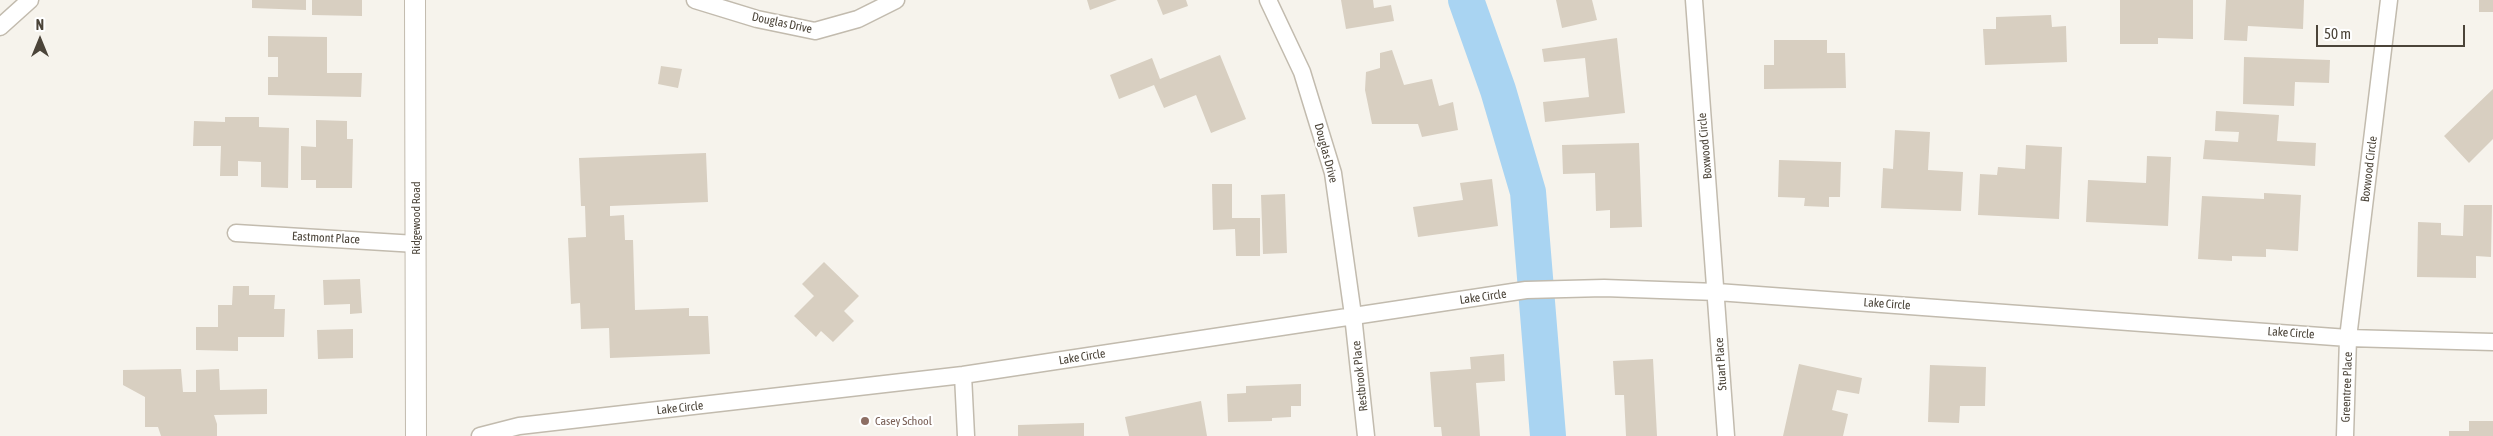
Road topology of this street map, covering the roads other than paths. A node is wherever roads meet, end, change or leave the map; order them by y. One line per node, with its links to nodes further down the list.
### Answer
1 (30, 0): 8 (street)
2 (415, 0): 10 (street, Ridgewood Road)
3 (695, 0): 4 (street, Douglas Drive)
4 (896, 0)
5 (1268, 0): 12 (street, Douglas Drive)
6 (1694, 0): 11 (street, Boxwood Circle)
7 (2389, 0): 13 (street, Boxwood Circle)
8 (0, 27)
9 (236, 233): 10 (street, Eastmont Place)
10 (416, 244): 16 (street, Ridgewood Road)
11 (1717, 292): 12 (street, Lake Circle); 13 (street, Lake Circle); 20 (street, Stuart Place)
12 (1353, 315): 15 (street, Lake Circle); 19 (street, Restbrook Place)
13 (2348, 338): 14 (street, Lake Circle); 21 (street, Greentree Place)
14 (2493, 342)
15 (963, 375): 17 (street, Lake Circle); 18 (street)
16 (416, 436)
17 (480, 436)
18 (966, 436)
19 (1366, 436)
20 (1726, 436)
21 (2345, 436)

